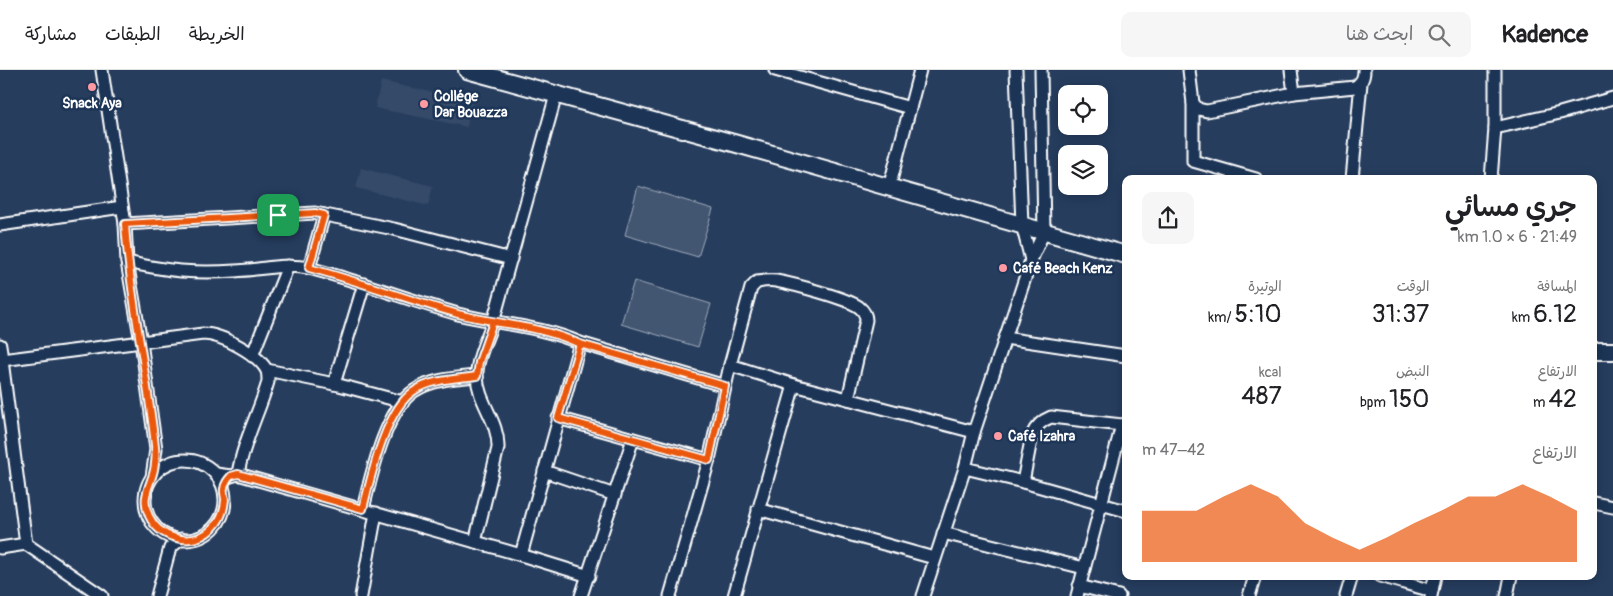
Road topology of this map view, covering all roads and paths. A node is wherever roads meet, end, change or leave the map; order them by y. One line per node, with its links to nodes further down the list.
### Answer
1 (102, 70): 22 (street)
2 (467, 70): 13 (street)
3 (775, 70): 16 (street)
4 (920, 70): 16 (street)
5 (1016, 70): 25 (street)
6 (1041, 70): 27 (street)
7 (1189, 70): 15 (street)
8 (1291, 70): 12 (street)
9 (1364, 70): 11 (street)
10 (1495, 70): 17 (street)
11 (1361, 83): 12 (street); 19 (street)
12 (1294, 93): 15 (street)
13 (556, 95): 21 (street); 29 (street)
14 (1613, 98): 17 (street)
15 (1193, 103): 18 (street)
16 (910, 108): 21 (street)
17 (1495, 128): 20 (street)
18 (1242, 175)
19 (1352, 175)
20 (1491, 175)
21 (889, 188): 25 (street)
22 (122, 207): 24 (street); 26 (street)
23 (324, 215): 24 (street); 29 (street); 33 (street)
24 (125, 224): 31 (street)
25 (1022, 225): 27 (street); 30 (street)
26 (0, 226)
27 (1044, 232): 28 (street); 30 (street)
28 (1122, 254)
29 (511, 259): 35 (street)
30 (1031, 260): 36 (street)
31 (127, 262): 32 (street); 37 (street)
32 (288, 266): 33 (street); 43 (street)
33 (309, 268): 34 (street)
34 (364, 284): 35 (street); 48 (street)
35 (493, 322): 38 (street); 47 (street)
36 (1005, 338): 42 (street); 55 (street)
37 (141, 342): 43 (street); 44 (street); 58 (street)
38 (580, 344): 50 (street); 53 (street)
39 (0, 345): 44 (street)
40 (1613, 350): 41 (street)
41 (1597, 351)
42 (1122, 355)
43 (252, 356): 46 (street)
44 (2, 360): 80 (street)
45 (730, 365): 49 (street); 50 (street); 51 (street)
46 (267, 370): 48 (street); 64 (street)
47 (477, 376): 52 (street); 79 (street)
48 (334, 384): 52 (street)
49 (794, 385): 51 (street); 73 (street)
50 (725, 386): 59 (street)
51 (848, 399): 55 (street)
52 (403, 402): 72 (street)
53 (558, 418): 57 (street); 62 (street)
54 (1122, 426): 66 (street)
55 (974, 432): 61 (street)
56 (1122, 432): 69 (street)
57 (633, 439): 59 (street); 68 (street)
58 (156, 449): 60 (street); 65 (street)
59 (709, 460): 98 (street)
60 (171, 462): 63 (street); 65 (street)
61 (965, 468): 66 (street); 77 (street)
62 (544, 471): 68 (street); 83 (street)
63 (216, 474): 64 (street); 67 (street)
64 (234, 475): 67 (street); 72 (street)
65 (152, 477): 76 (street)
66 (1023, 482): 69 (street)
67 (223, 490): 78 (street)
68 (615, 495): 86 (street)
69 (1100, 504): 74 (street); 85 (street)
70 (1597, 504): 71 (street)
71 (1613, 507)
72 (363, 509): 75 (street)
73 (758, 509): 84 (street); 99 (street)
74 (1122, 510)
75 (376, 513): 79 (street); 97 (street)
76 (160, 531): 78 (street); 82 (street)
77 (943, 533): 84 (street); 85 (street)
78 (181, 539): 82 (street)
79 (475, 542): 83 (street)
80 (26, 544): 81 (street); 95 (street)
81 (0, 548)
82 (170, 548): 96 (street)
83 (522, 555): 86 (street)
84 (934, 558): 100 (street)
85 (1084, 568): 92 (street)
86 (589, 576): 94 (street)
87 (1254, 580): 102 (street)
88 (1351, 580): 103 (street)
89 (1392, 580): 93 (street)
90 (1434, 580): 93 (street)
91 (1510, 580): 104 (street)
92 (1078, 591): 101 (street)
93 (1432, 594)
94 (583, 595)
95 (102, 596)
96 (157, 596)
97 (361, 596)
98 (670, 596)
99 (734, 596)
100 (923, 596)
101 (1119, 596)
102 (1249, 596)
103 (1346, 596)
104 (1507, 596)

